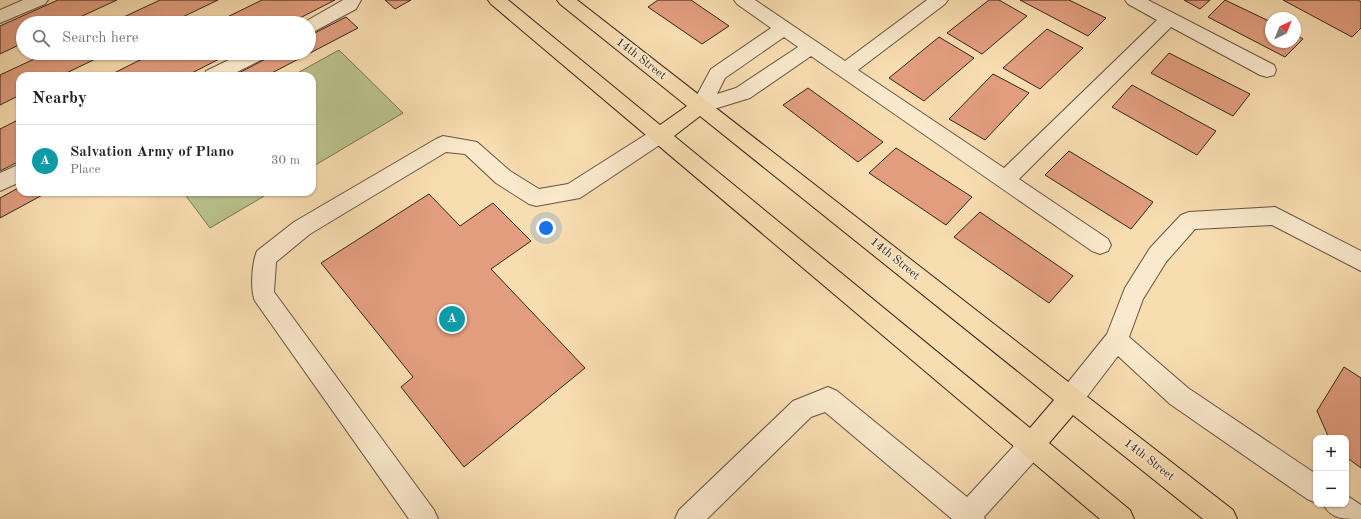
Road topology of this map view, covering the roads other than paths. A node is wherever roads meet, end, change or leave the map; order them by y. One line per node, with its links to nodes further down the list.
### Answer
1 (39, 0): 8 (lane)
2 (352, 0): 10 (lane)
3 (497, 0): 18 (main road)
4 (566, 0): 17 (main road, 14th Street)
5 (742, 0): 11 (lane)
6 (939, 0): 14 (lane)
7 (1134, 0): 9 (lane)
8 (0, 17)
9 (1168, 18): 15 (lane); 20 (lane)
10 (316, 23)
11 (784, 28): 12 (lane); 17 (lane)
12 (810, 47): 14 (lane); 17 (lane)
13 (245, 60): 16 (lane)
14 (845, 70): 20 (lane)
15 (1267, 70)
16 (221, 72)
17 (701, 106): 18 (main road); 25 (main road, 14th Street)
18 (660, 136): 26 (main road); 30 (lane)
19 (16, 174): 21 (lane)
20 (1006, 179): 22 (lane)
21 (0, 183)
22 (1100, 245)
23 (1361, 262): 24 (lane)
24 (1116, 340): 25 (lane); 27 (lane)
25 (1070, 399): 26 (main road); 33 (main road, 14th Street)
26 (1032, 445): 29 (lane); 32 (main road)
27 (1313, 488)
28 (1340, 507): 34 (lane)
29 (970, 517): 31 (lane)
30 (425, 519)
31 (688, 519)
32 (1120, 519)
33 (1224, 519)
34 (1358, 519)

